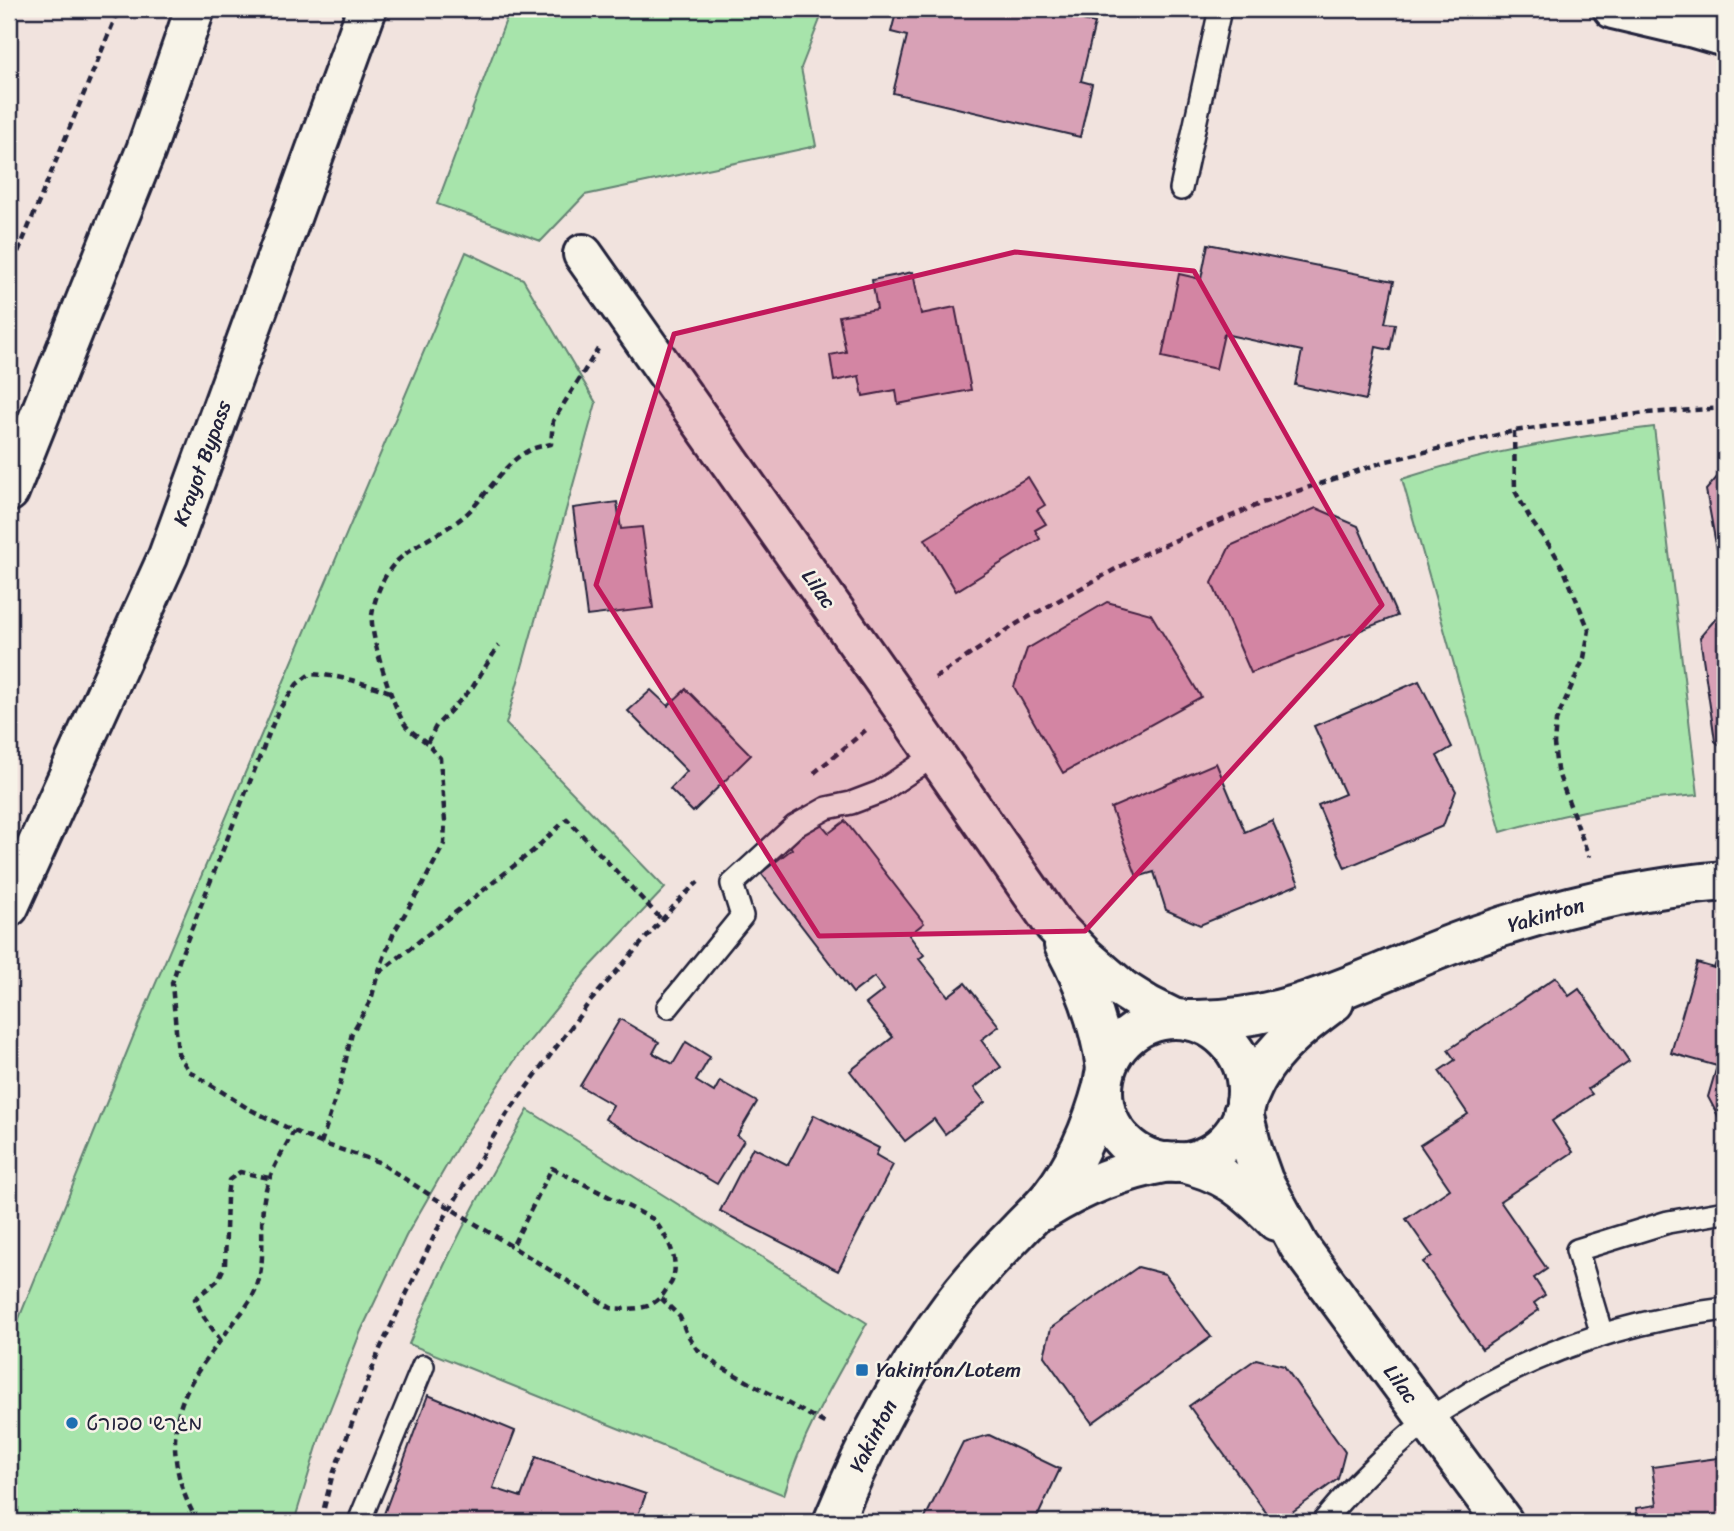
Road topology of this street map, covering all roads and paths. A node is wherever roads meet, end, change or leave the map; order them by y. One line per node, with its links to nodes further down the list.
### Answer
1 (119, 9): 9 (path)
2 (195, 9): 12 (main road)
3 (368, 9): 19 (main road, Krayot Bypass)
4 (1220, 9): 7 (lane)
5 (1613, 9): 6 (main road)
6 (1706, 24)
7 (1181, 189)
8 (583, 254): 10 (main road, Lilac)
9 (9, 274)
10 (622, 310): 14 (path); 16 (main road, Lilac)
11 (1514, 431): 18 (path)
12 (9, 492)
13 (499, 645): 15 (path)
14 (390, 692): 15 (path); 28 (path)
15 (427, 743): 22 (path)
16 (935, 755): 21 (main road, Lilac); 24 (lane)
17 (1725, 881): 18 (main road, Yakinton)
18 (1604, 899): 23 (main road, Yakinton)
19 (9, 907)
20 (662, 920): 22 (path)
21 (1054, 925): 25 (main road, Lilac); 26 (main road, Lilac)
22 (378, 973): 29 (path)
23 (1375, 977): 25 (main road, Yakinton); 27 (main road, Yakinton)
24 (668, 1007)
25 (1181, 1019): 26 (main road); 27 (main road)
26 (1105, 1077): 30 (main road); 33 (main road, Yakinton)
27 (1245, 1108): 30 (main road); 34 (main road, Lilac)
28 (294, 1131): 29 (path); 31 (path)
29 (321, 1143): 35 (path)
30 (1173, 1162): 33 (main road, Yakinton); 34 (main road, Lilac)
31 (269, 1178): 39 (path); 39 (path)
32 (1725, 1212): 38 (lane)
33 (1026, 1222): 42 (main road, Yakinton)
34 (1298, 1246): 41 (main road, Lilac)
35 (512, 1247): 36 (path); 36 (path)
36 (661, 1298): 42 (path)
37 (1725, 1309): 38 (lane)
38 (1602, 1335): 41 (lane)
39 (221, 1341): 44 (path)
40 (423, 1366): 45 (lane)
41 (1427, 1420): 43 (main road, Lilac); 47 (lane)
42 (867, 1446): 46 (main road, Yakinton)
43 (1489, 1517)
44 (198, 1522)
45 (359, 1522)
46 (833, 1522)
47 (1323, 1522)

